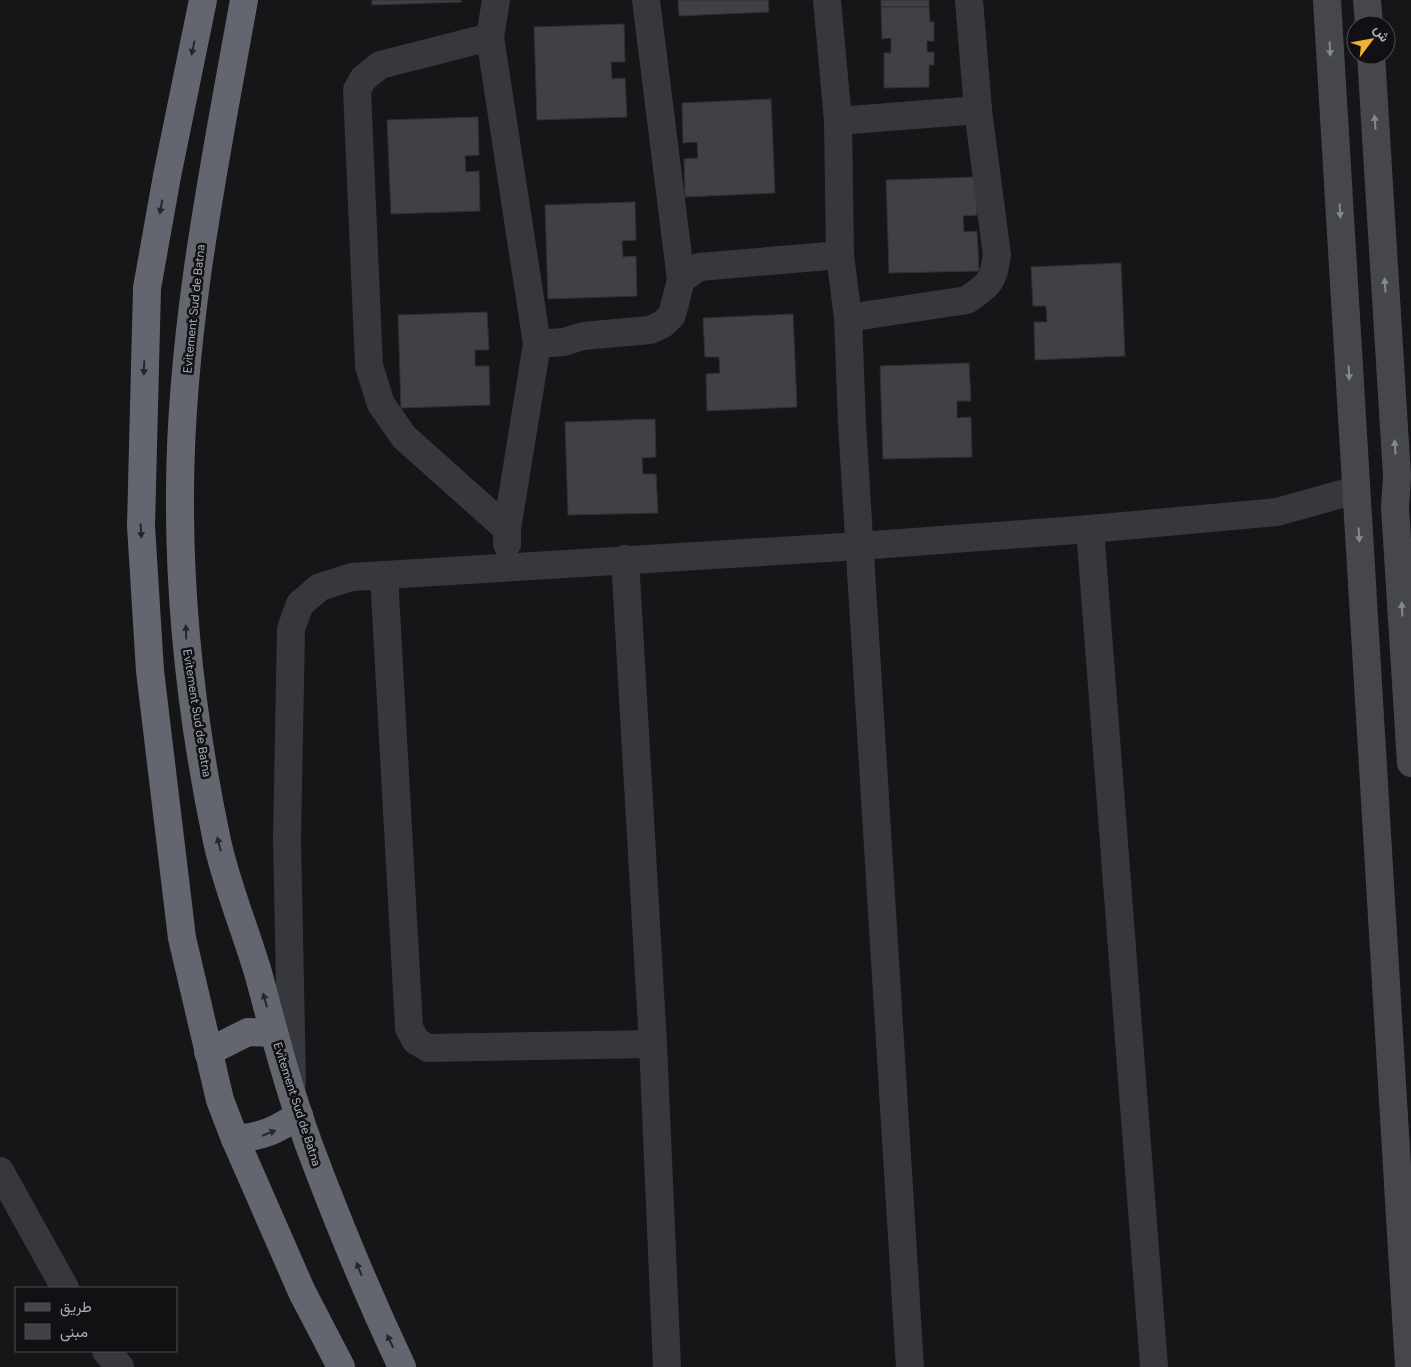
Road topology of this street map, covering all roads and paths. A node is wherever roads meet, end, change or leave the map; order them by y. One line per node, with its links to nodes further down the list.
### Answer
1 (203, 0): 29 (highway, one-way to 29)
2 (244, 0): 27 (highway, Evitement Sud de Batna, one-way to 2)
3 (496, 0): 10 (street)
4 (646, 0): 15 (street)
5 (827, 0): 13 (street)
6 (969, 0): 12 (street)
7 (1327, 0): 19 (main road, one-way to 19)
8 (1367, 0): 9 (main road)
9 (1368, 15)
10 (490, 37): 17 (street); 20 (street)
11 (1372, 65): 18 (main road, one-way to 11)
12 (978, 110): 13 (street); 16 (street)
13 (838, 121): 14 (street)
14 (840, 255): 15 (street); 16 (street)
15 (681, 280): 17 (street)
16 (848, 318): 22 (street)
17 (537, 344): 20 (street)
18 (1404, 474): 19 (main road); 26 (main road, one-way to 18)
19 (1356, 490): 21 (street); 33 (main road, one-way to 33)
20 (507, 529): 24 (street)
21 (1090, 529): 22 (street); 41 (street)
22 (860, 546): 23 (street); 40 (street)
23 (625, 559): 24 (street); 28 (street)
24 (506, 567): 25 (street)
25 (384, 575): 28 (street); 30 (street)
26 (1411, 762)
27 (274, 1033): 29 (highway); 30 (highway, Evitement Sud de Batna)
28 (652, 1044): 39 (street)
29 (208, 1052): 31 (highway)
30 (295, 1102): 31 (highway, one-way to 30); 38 (highway, Evitement Sud de Batna, one-way to 30)
31 (235, 1139): 37 (highway)
32 (0, 1171): 34 (street)
33 (1407, 1284): 42 (main road)
34 (64, 1287)
35 (107, 1352): 36 (street)
36 (120, 1367)
37 (342, 1367)
38 (402, 1367)
39 (668, 1367)
40 (910, 1367)
41 (1154, 1367)
42 (1408, 1367)

